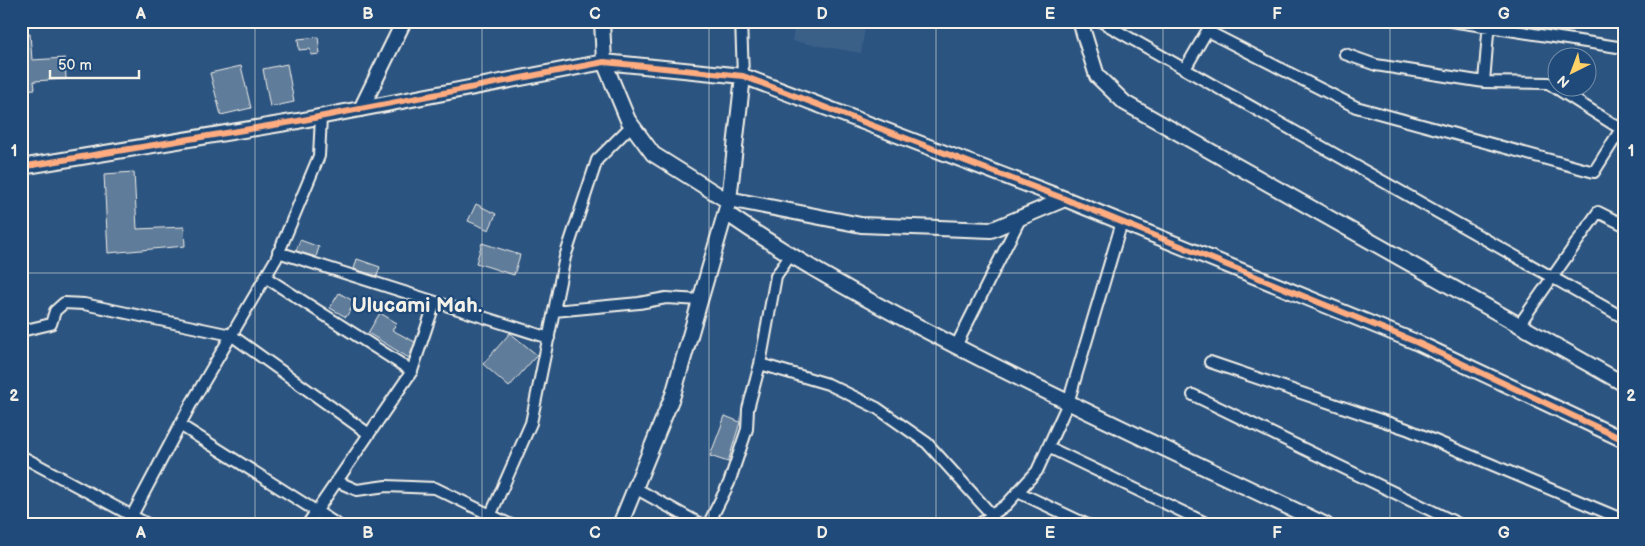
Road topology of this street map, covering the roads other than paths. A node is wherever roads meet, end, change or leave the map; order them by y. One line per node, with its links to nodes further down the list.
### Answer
1 (404, 21): 14 (street)
2 (602, 21): 10 (street)
3 (741, 21): 12 (street)
4 (1080, 21): 31 (street)
5 (1100, 21): 11 (street)
6 (1451, 21): 7 (street)
7 (1488, 23): 8 (street); 13 (street)
8 (1624, 48)
9 (1345, 54): 13 (street)
10 (604, 62): 12 (street); 14 (street); 16 (street)
11 (1185, 69): 13 (street); 26 (street)
12 (743, 76): 18 (street); 19 (street)
13 (1484, 82)
14 (361, 109): 15 (street)
15 (321, 117): 17 (street); 23 (street)
16 (632, 125): 19 (street); 29 (street)
17 (21, 167)
18 (1065, 199): 20 (street); 21 (street)
19 (728, 206): 20 (street); 24 (street); 27 (street)
20 (1021, 217): 35 (street)
21 (1122, 222): 41 (street); 44 (street)
22 (1624, 225): 26 (street)
23 (278, 252): 25 (street); 28 (street)
24 (790, 256): 35 (street); 37 (street)
25 (265, 277): 33 (street); 38 (street)
26 (1553, 277): 30 (street); 31 (street)
27 (700, 300): 29 (street); 48 (street)
28 (435, 302): 34 (street); 38 (street)
29 (554, 311): 34 (street)
30 (1624, 318)
31 (1519, 325): 39 (street)
32 (21, 331): 33 (street)
33 (231, 335): 42 (street); 43 (street)
34 (549, 338): 51 (street)
35 (956, 346): 41 (street)
36 (1210, 362): 53 (street)
37 (760, 364): 52 (street); 61 (street)
38 (412, 371): 43 (street)
39 (1624, 384)
40 (1193, 395): 66 (street)
41 (1068, 403): 45 (street); 65 (street)
42 (180, 424): 50 (street); 54 (street)
43 (369, 434): 47 (street)
44 (1624, 440)
45 (1048, 447): 49 (street); 64 (street)
46 (21, 456): 54 (street)
47 (336, 481): 50 (street); 51 (street)
48 (635, 488): 59 (street); 60 (street)
49 (1018, 492): 52 (street); 63 (street)
50 (317, 510): 56 (street); 57 (street)
51 (492, 514): 58 (street)
52 (992, 515): 62 (street)
53 (1624, 520)
54 (129, 521): 55 (street)
55 (149, 525)
56 (307, 525)
57 (338, 525)
58 (511, 525)
59 (620, 525)
60 (702, 525)
61 (708, 525)
62 (978, 525)
63 (1088, 525)
64 (1210, 525)
65 (1326, 525)
66 (1461, 525)

